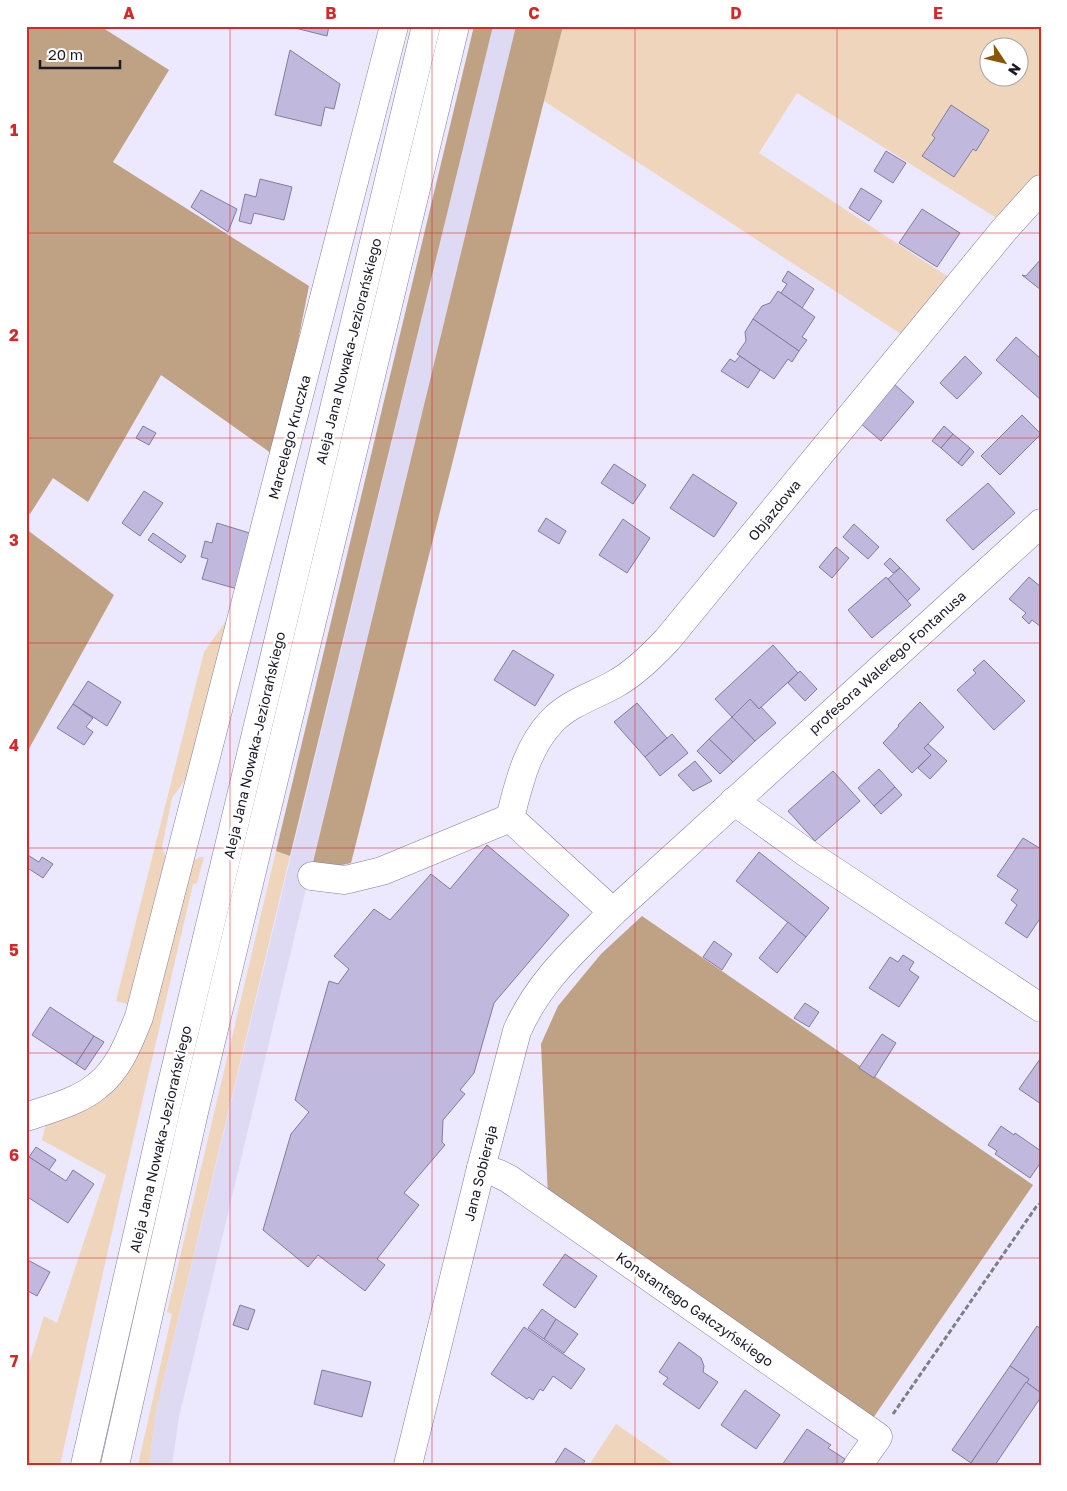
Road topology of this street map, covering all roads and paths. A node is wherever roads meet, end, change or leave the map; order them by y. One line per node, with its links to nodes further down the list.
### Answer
1 (394, 26): 11 (street, Marcelego Kruczka)
2 (426, 26): 15 (street, Aleja Jana Nowaka-Jeziorańskiego)
3 (455, 26): 16 (street, Aleja Jana Nowaka-Jeziorańskiego)
4 (1041, 189): 7 (street, Objazdowa)
5 (1041, 523): 6 (street, profesora Walerego Fontanusa)
6 (734, 801): 9 (street, profesora Walerego Fontanusa); 10 (street)
7 (510, 818): 8 (street); 9 (street)
8 (312, 876)
9 (613, 912): 12 (street, Jana Sobieraja)
10 (1041, 1008)
11 (26, 1118)
12 (480, 1168): 14 (street, Konstantego Gałczyńskiego); 17 (street, Jana Sobieraja)
13 (1041, 1203): 14 (path)
14 (878, 1437): 18 (street)
15 (85, 1465)
16 (115, 1465)
17 (408, 1465)
18 (858, 1465)

